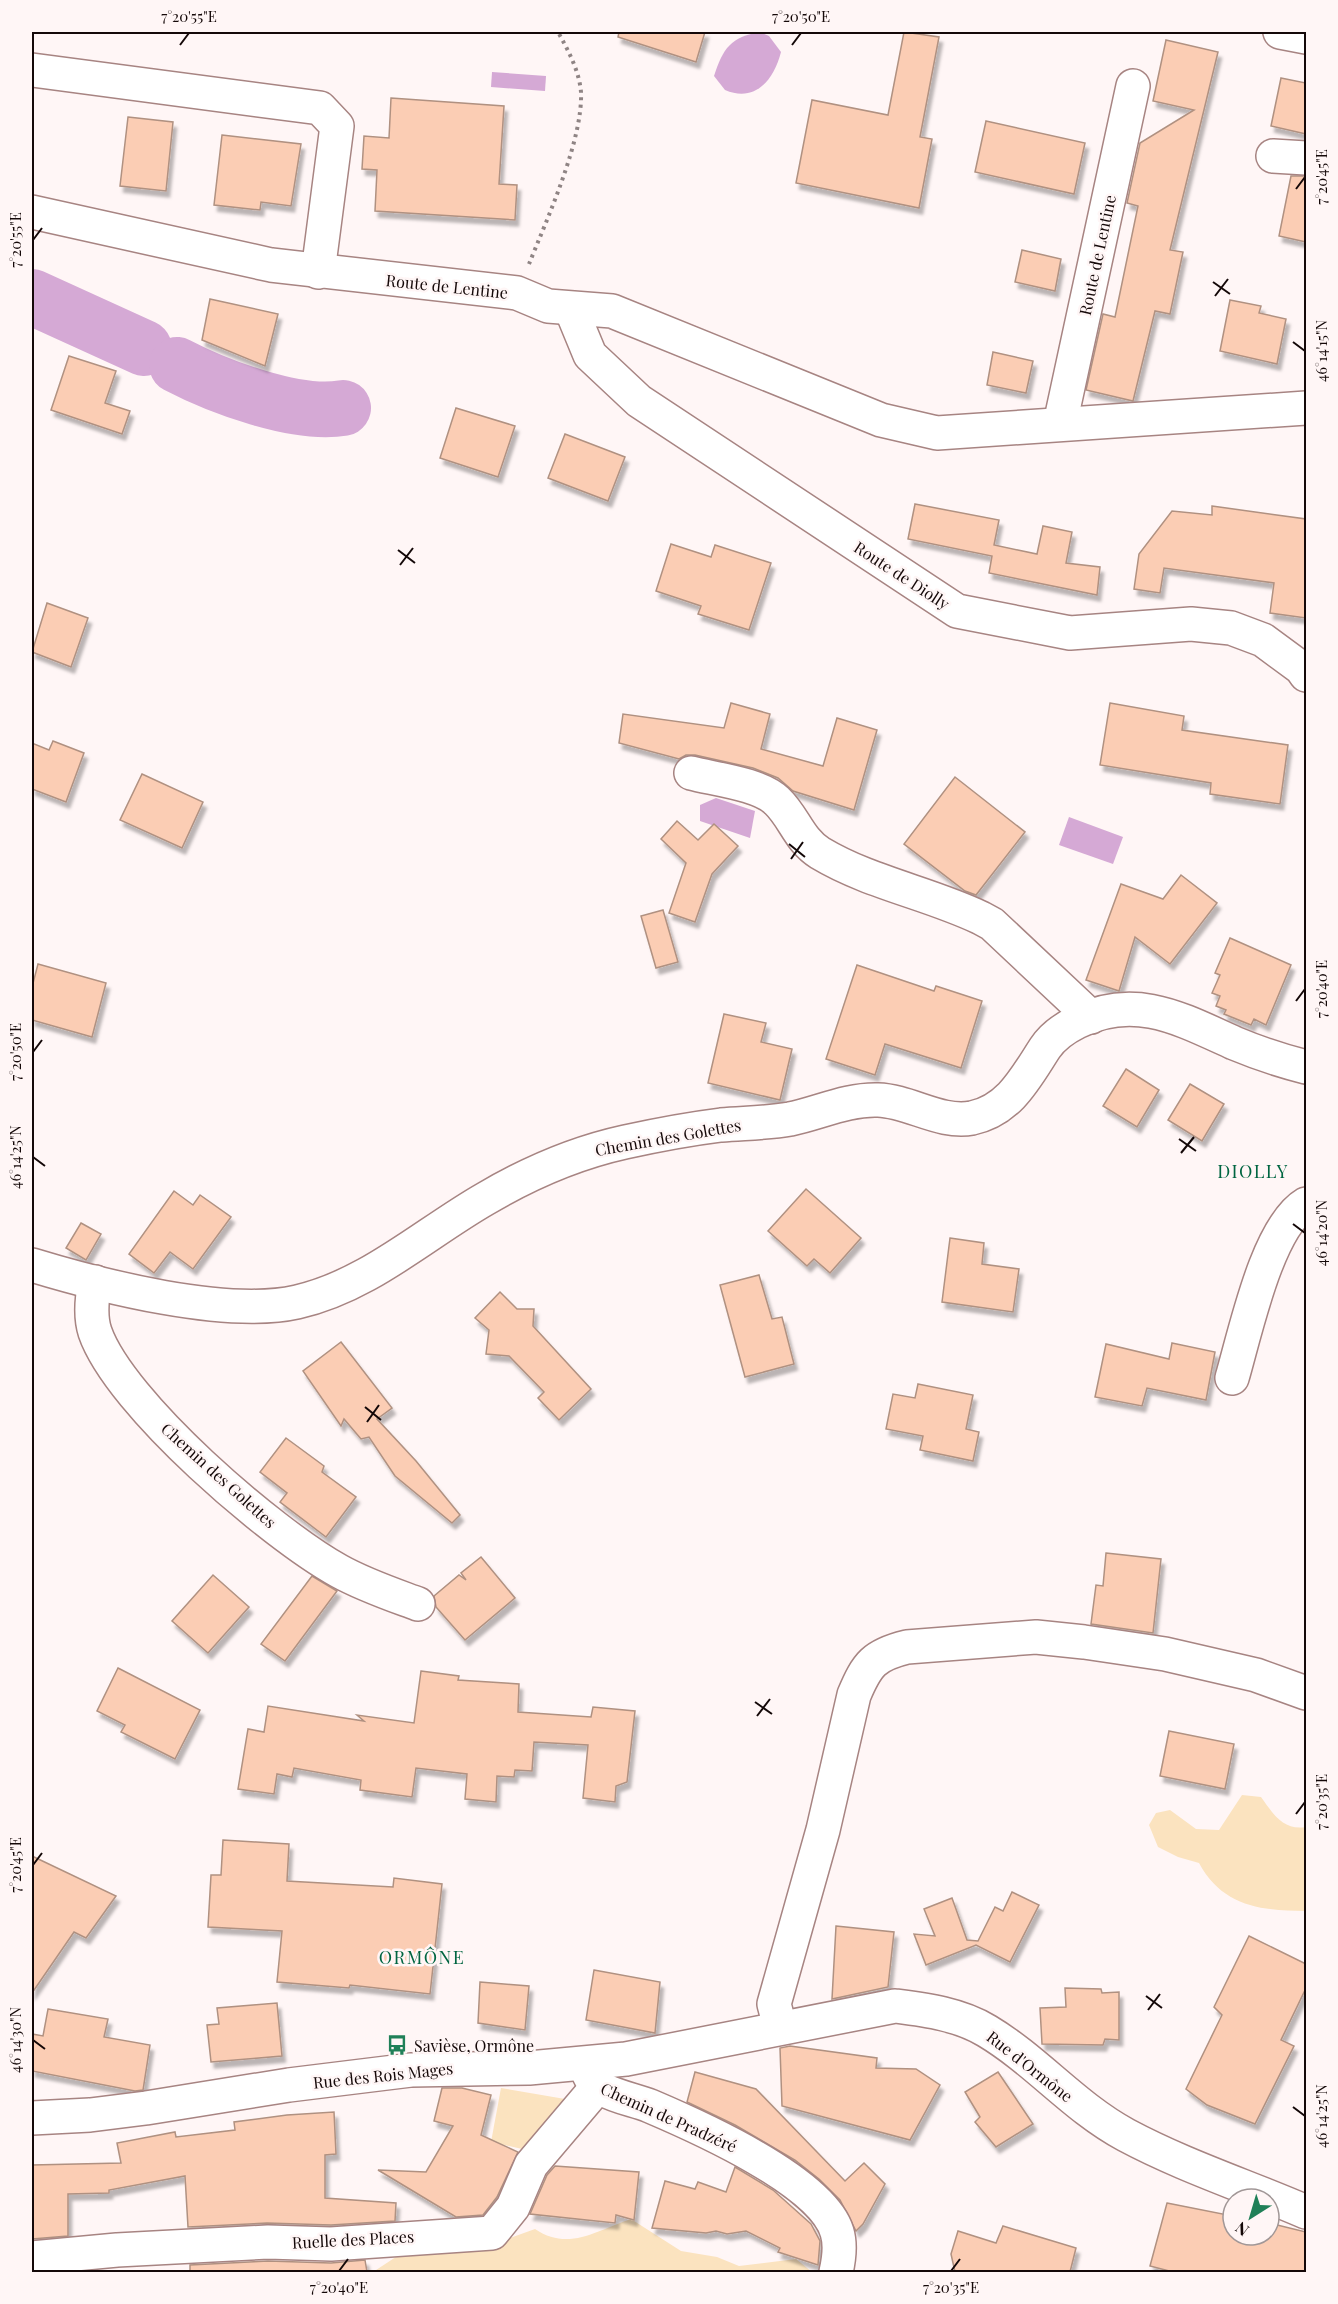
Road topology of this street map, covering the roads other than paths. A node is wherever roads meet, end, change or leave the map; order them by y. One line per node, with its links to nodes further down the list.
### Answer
1 (1280, 32): 2 (street)
2 (1306, 37)
3 (32, 70): 8 (street)
4 (1133, 86): 11 (street, Route de Lentine)
5 (1272, 156): 6 (street)
6 (1306, 158)
7 (32, 213): 8 (street, Route de Lentine)
8 (318, 272): 9 (street, Route de Lentine)
9 (572, 309): 11 (street, Route de Lentine); 12 (street, Route de Diolly)
10 (1306, 408): 11 (street, Route de Lentine)
11 (1060, 424)
12 (1306, 675)
13 (691, 773): 14 (street)
14 (1090, 1017): 15 (street, Chemin des Golettes); 18 (street, Chemin des Golettes)
15 (1306, 1067)
16 (1306, 1204): 19 (street)
17 (32, 1265): 18 (street, Chemin des Golettes)
18 (95, 1282): 20 (street, Chemin des Golettes)
19 (1232, 1378)
20 (418, 1604)
21 (1306, 1693): 22 (street)
22 (780, 2027): 23 (street, Rue d'Ormône); 26 (street, Rue d'Ormône)
23 (735, 2037): 24 (street, Rue des Rois Mages)
24 (592, 2075): 25 (street, Rue des Rois Mages); 27 (street, Ruelle des Places); 28 (street, Chemin de Pradzéré)
25 (32, 2118)
26 (1306, 2212)
27 (32, 2258)
28 (836, 2272)

